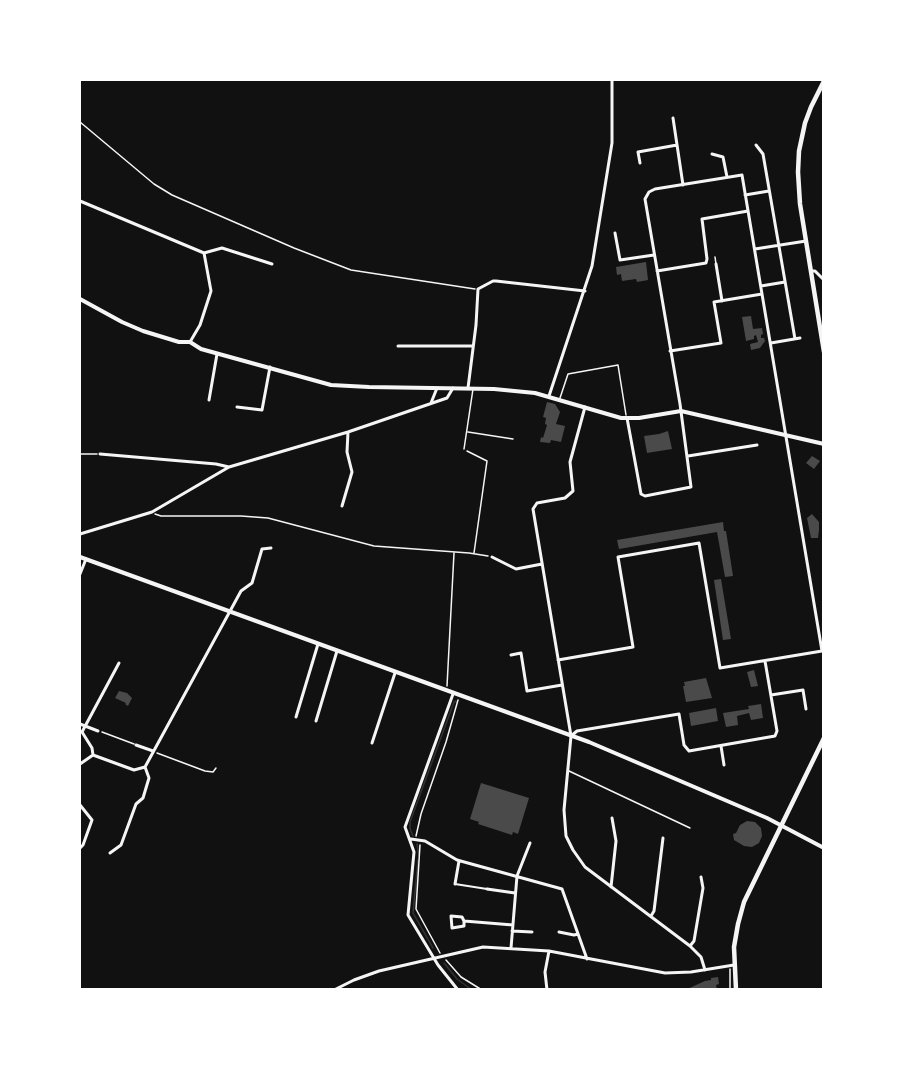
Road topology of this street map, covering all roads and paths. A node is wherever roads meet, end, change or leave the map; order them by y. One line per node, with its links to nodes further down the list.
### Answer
1 (612, 80): 30 (street)
2 (824, 81): 16 (main road)
3 (673, 118): 5 (street)
4 (80, 122): 29 (path)
5 (677, 145): 8 (street); 10 (street)
6 (756, 145): 11 (street)
7 (712, 154): 9 (street)
8 (640, 163)
9 (727, 177): 10 (street); 12 (street)
10 (683, 184): 20 (street)
11 (769, 191): 12 (street); 17 (street)
12 (745, 195): 14 (street)
13 (80, 201): 19 (street)
14 (748, 211): 18 (street); 24 (street)
15 (615, 232): 20 (street)
16 (806, 241): 17 (street); 25 (main road)
17 (779, 246): 18 (street); 27 (street)
18 (755, 249): 28 (street)
19 (204, 253): 22 (street); 36 (street)
20 (654, 255): 24 (street)
21 (715, 257): 23 (lane)
22 (272, 264)
23 (716, 264): 33 (street)
24 (657, 271): 40 (street)
25 (811, 271): 26 (street); 41 (main road)
26 (824, 280)
27 (785, 282): 28 (street); 35 (street)
28 (761, 286): 31 (street)
29 (478, 289): 30 (street); 39 (street)
30 (585, 291): 47 (street)
31 (762, 294): 33 (street); 37 (street)
32 (80, 299): 36 (main road)
33 (722, 301): 40 (street)
34 (800, 338): 35 (street)
35 (795, 339): 37 (street)
36 (190, 342): 42 (main road)
37 (771, 343): 57 (street)
38 (398, 346): 39 (street)
39 (473, 346): 46 (street)
40 (670, 351): 53 (street)
41 (824, 352)
42 (217, 354): 43 (main road); 49 (street)
43 (270, 367): 44 (main road); 51 (street)
44 (437, 388): 45 (main road); 50 (street)
45 (453, 388): 46 (main road); 50 (street)
46 (470, 389): 47 (main road); 56 (lane)
47 (549, 396): 48 (main road)
48 (560, 399): 52 (main road); 54 (lane)
49 (209, 400)
50 (431, 403): 55 (street)
51 (237, 407)
52 (585, 407): 54 (main road); 75 (street)
53 (681, 411): 54 (main road); 57 (main road); 64 (street)
54 (627, 418): 64 (street)
55 (348, 432): 65 (street); 66 (street)
56 (467, 432): 58 (lane); 61 (lane)
57 (785, 434): 59 (main road); 80 (street)
58 (513, 439)
59 (824, 444)
60 (758, 445): 64 (street)
61 (464, 449): 71 (path)
62 (80, 453): 63 (path)
63 (100, 454): 65 (street)
64 (687, 456)
65 (229, 467): 67 (street)
66 (342, 506)
67 (152, 513): 68 (street); 70 (path)
68 (80, 534)
69 (271, 548): 77 (street)
70 (454, 552): 71 (path); 87 (path)
71 (474, 554): 73 (path)
72 (80, 557): 74 (main road)
73 (492, 557): 75 (street)
74 (86, 559): 76 (street); 77 (main road)
75 (542, 564): 82 (street)
76 (80, 574)
77 (230, 612): 78 (main road); 102 (street)
78 (318, 644): 79 (main road); 92 (street)
79 (337, 651): 85 (main road); 93 (street)
80 (823, 651): 83 (street)
81 (511, 655): 86 (street)
82 (558, 660): 83 (street); 86 (street)
83 (765, 661): 90 (street)
84 (120, 663): 95 (street)
85 (395, 673): 87 (main road); 99 (street)
86 (562, 685): 97 (street)
87 (447, 691): 88 (main road)
88 (453, 693): 89 (main road); 117 (street)
89 (460, 695): 97 (main road); 115 (path)
90 (771, 695): 91 (street); 101 (street)
91 (806, 709)
92 (296, 717)
93 (316, 722)
94 (80, 724): 95 (street)
95 (85, 726): 96 (street); 104 (street)
96 (98, 731): 100 (path)
97 (571, 736): 101 (street); 110 (street); 113 (main road)
98 (824, 738): 103 (main road)
99 (372, 743)
100 (136, 745): 102 (street)
101 (721, 746): 107 (street)
102 (153, 751): 108 (street); 109 (path)
103 (817, 753): 105 (street); 113 (main road)
104 (93, 755): 106 (street); 108 (street)
105 (823, 756)
106 (80, 764)
107 (724, 765)
108 (145, 767): 122 (street)
109 (216, 768)
110 (568, 771): 114 (lane); 127 (street)
111 (80, 805): 119 (street)
112 (612, 818): 127 (street)
113 (781, 824): 121 (main road); 143 (main road)
114 (690, 828)
115 (416, 837)
116 (663, 838): 130 (street)
117 (409, 839): 123 (street); 141 (street)
118 (530, 843): 124 (street)
119 (80, 848)
120 (421, 848): 140 (path)
121 (824, 848)
122 (110, 853)
123 (459, 861): 124 (street); 126 (street)
124 (517, 876): 129 (street); 136 (street)
125 (701, 877): 137 (street)
126 (455, 884): 128 (street)
127 (611, 887): 130 (street)
128 (487, 889): 129 (street)
129 (516, 894): 132 (street)
130 (650, 916): 137 (street)
131 (464, 921): 131 (street); 132 (street)
132 (513, 925): 133 (street)
133 (512, 931): 134 (street); 138 (street)
134 (532, 932)
135 (559, 932): 136 (street)
136 (578, 934): 142 (street)
137 (690, 946): 144 (street)
138 (511, 948): 139 (street); 140 (street)
139 (549, 951): 142 (street); 151 (street)
140 (446, 955): 141 (street); 150 (path)
141 (434, 958): 145 (street); 149 (street)
142 (587, 959): 144 (street)
143 (732, 966): 144 (street); 152 (path); 153 (main road)
144 (705, 970)
145 (342, 988): 146 (street)
146 (334, 990)
147 (409, 990): 148 (street)
148 (416, 990)
149 (458, 990)
150 (482, 990)
151 (547, 990)
152 (730, 990)
153 (736, 990)

